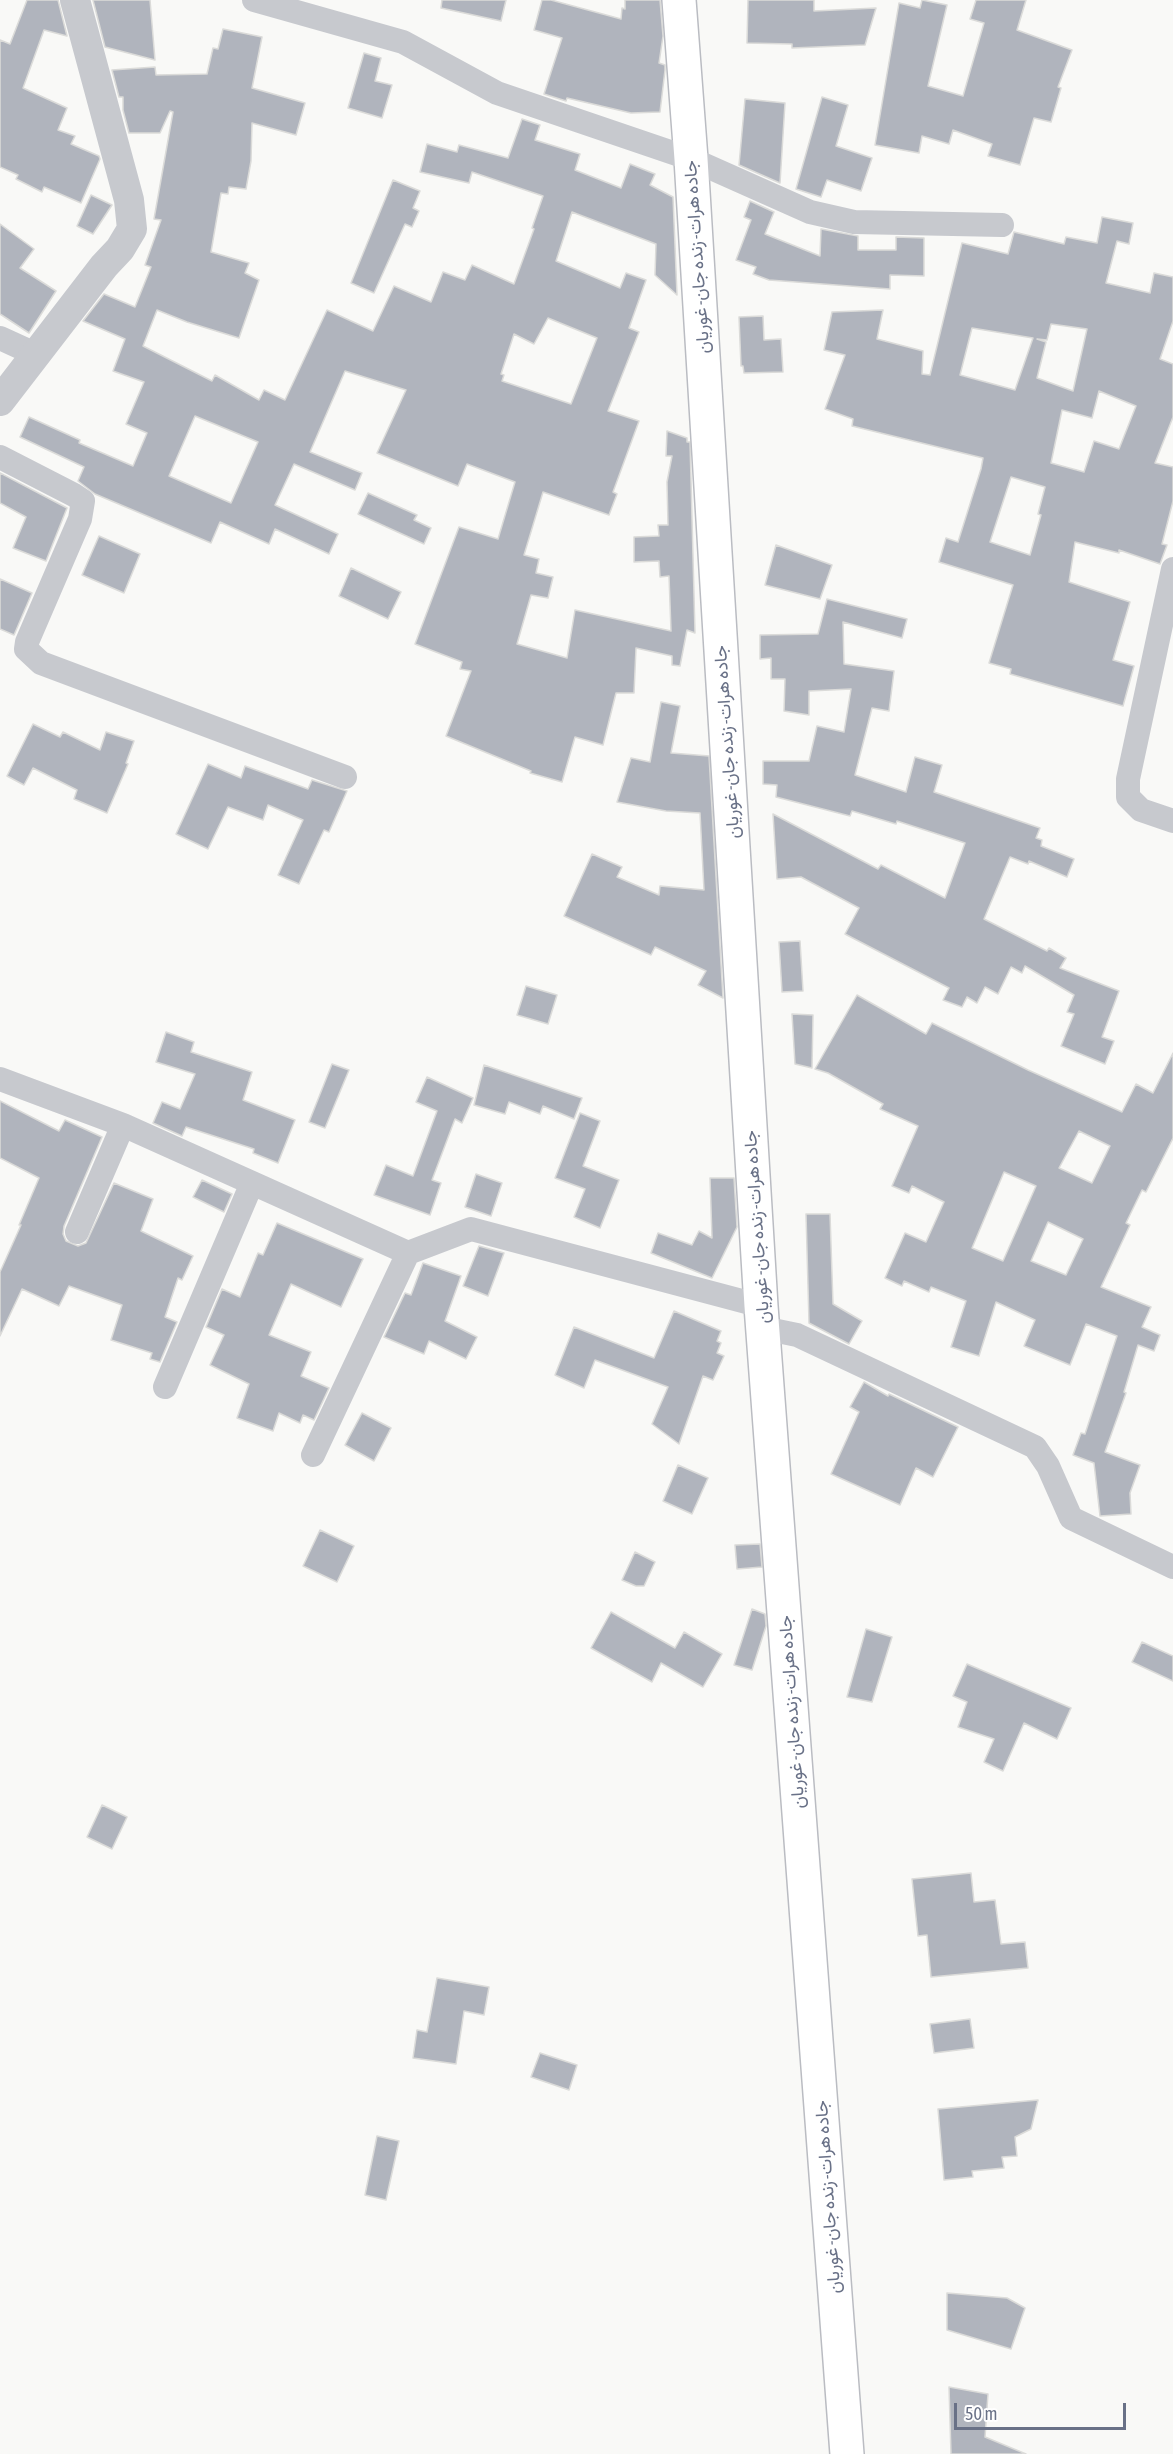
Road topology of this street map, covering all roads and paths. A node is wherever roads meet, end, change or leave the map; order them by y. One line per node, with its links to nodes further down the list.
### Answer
1 (75, 0): 7 (street)
2 (254, 0): 4 (street)
3 (679, 0): 4 (main road, جاده هرات- زنده جان- غوریان)
4 (691, 159): 5 (street); 18 (main road, جاده هرات- زنده جان- غوریان)
5 (1002, 225)
6 (0, 338): 7 (street)
7 (35, 354): 8 (street)
8 (0, 401)
9 (0, 457): 11 (street)
10 (1173, 569): 12 (street)
11 (345, 777)
12 (1173, 821)
13 (0, 1079): 14 (street)
14 (123, 1125): 15 (street); 16 (street)
15 (252, 1183): 17 (street); 19 (street)
16 (77, 1232)
17 (408, 1253): 18 (street); 20 (street)
18 (762, 1317): 21 (street); 22 (main road, جاده هرات- زنده جان- غوریان)
19 (165, 1387)
20 (313, 1455)
21 (1173, 1567)
22 (847, 2454)

